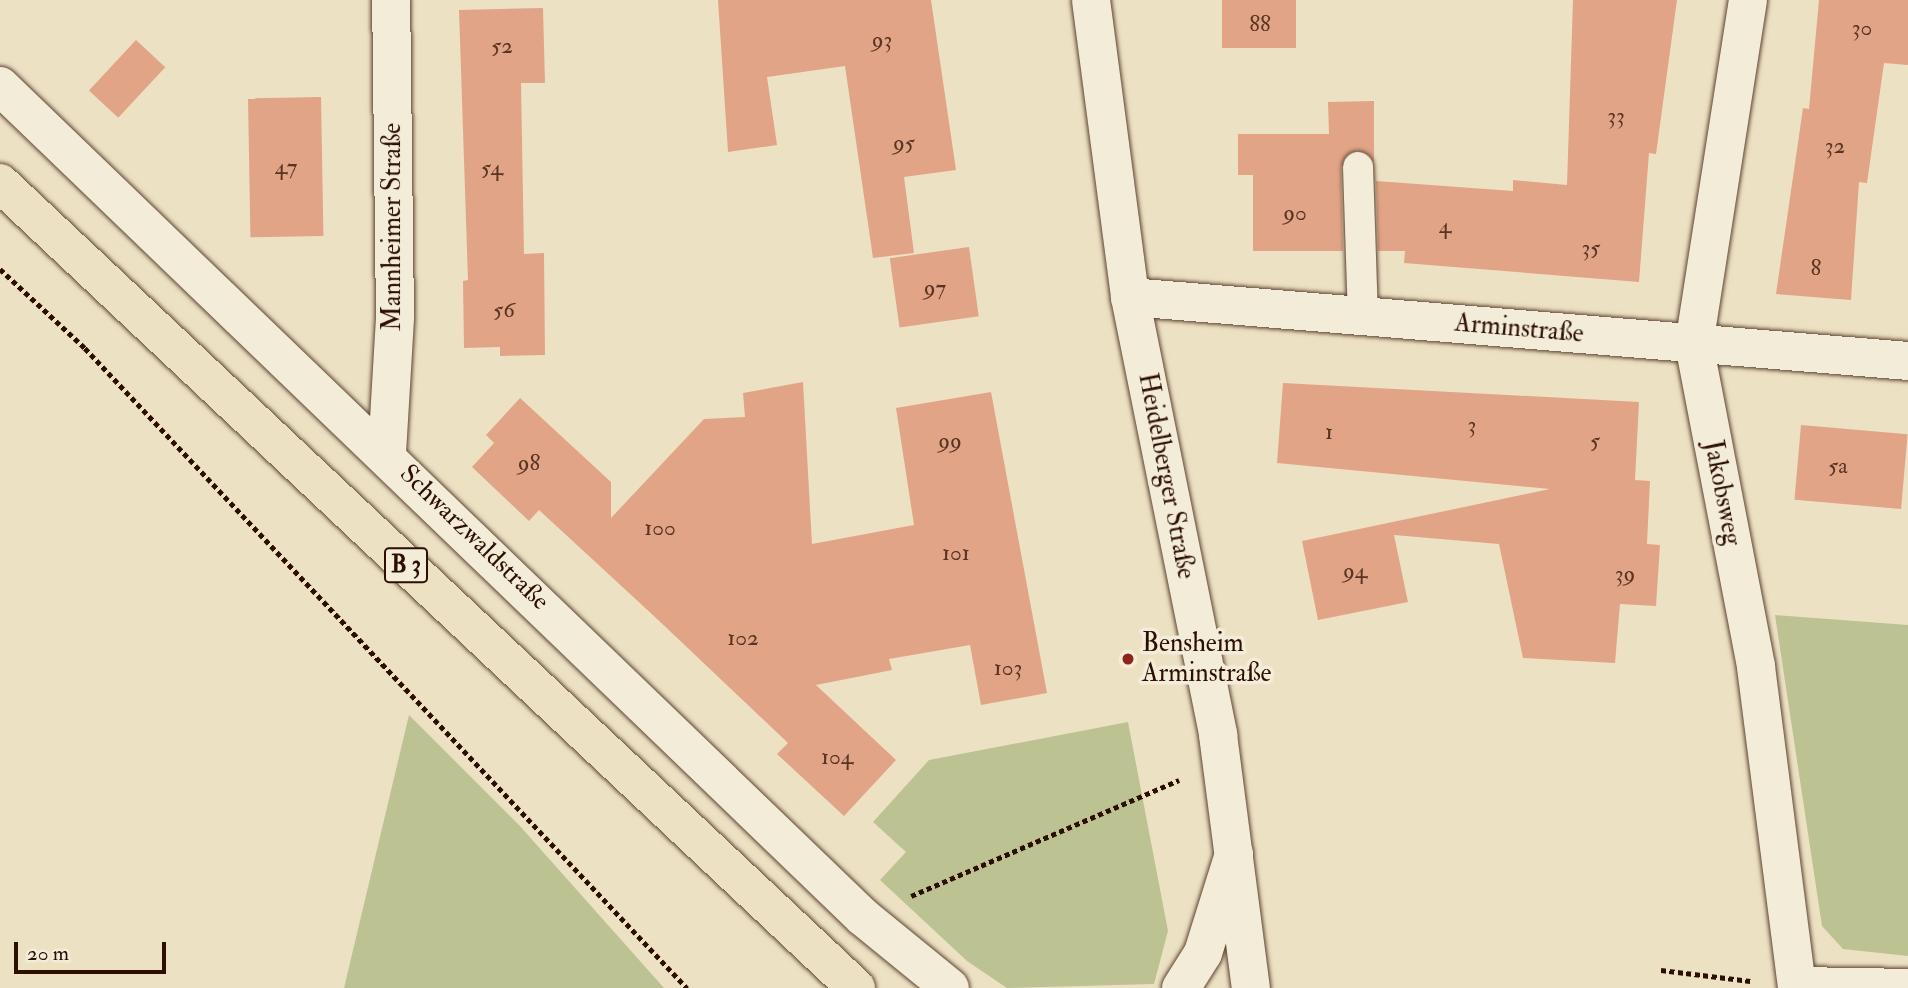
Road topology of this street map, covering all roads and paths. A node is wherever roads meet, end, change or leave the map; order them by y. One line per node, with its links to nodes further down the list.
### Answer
1 (391, 0): 12 (street, Mannheimer Straße)
2 (1091, 0): 8 (street, Heidelberger Straße)
3 (1748, 0): 10 (street, Jakobsweg)
4 (0, 86): 12 (street, Schwarzwaldstraße)
5 (1358, 167): 9 (lane)
6 (0, 183): 20 (main road, B 3)
7 (0, 269): 19 (path)
8 (1130, 297): 9 (street, Arminstraße); 13 (street, Heidelberger Straße)
9 (1363, 316): 10 (street, Arminstraße)
10 (1694, 344): 11 (street, Arminstraße); 18 (street, Jakobsweg)
11 (1908, 361)
12 (387, 453): 15 (street, Schwarzwaldstraße)
13 (1222, 761): 14 (street, Heidelberger Straße); 15 (path)
14 (1235, 852): 16 (street, Heidelberger Straße); 22 (street)
15 (863, 917): 21 (street, Schwarzwaldstraße)
16 (1248, 950): 23 (street); 24 (street, Heidelberger Straße)
17 (1661, 970): 18 (path)
18 (1797, 987): 25 (street)
19 (687, 988)
20 (856, 988)
21 (950, 988)
22 (1181, 988)
23 (1228, 988)
24 (1251, 988)
25 (1908, 988)

